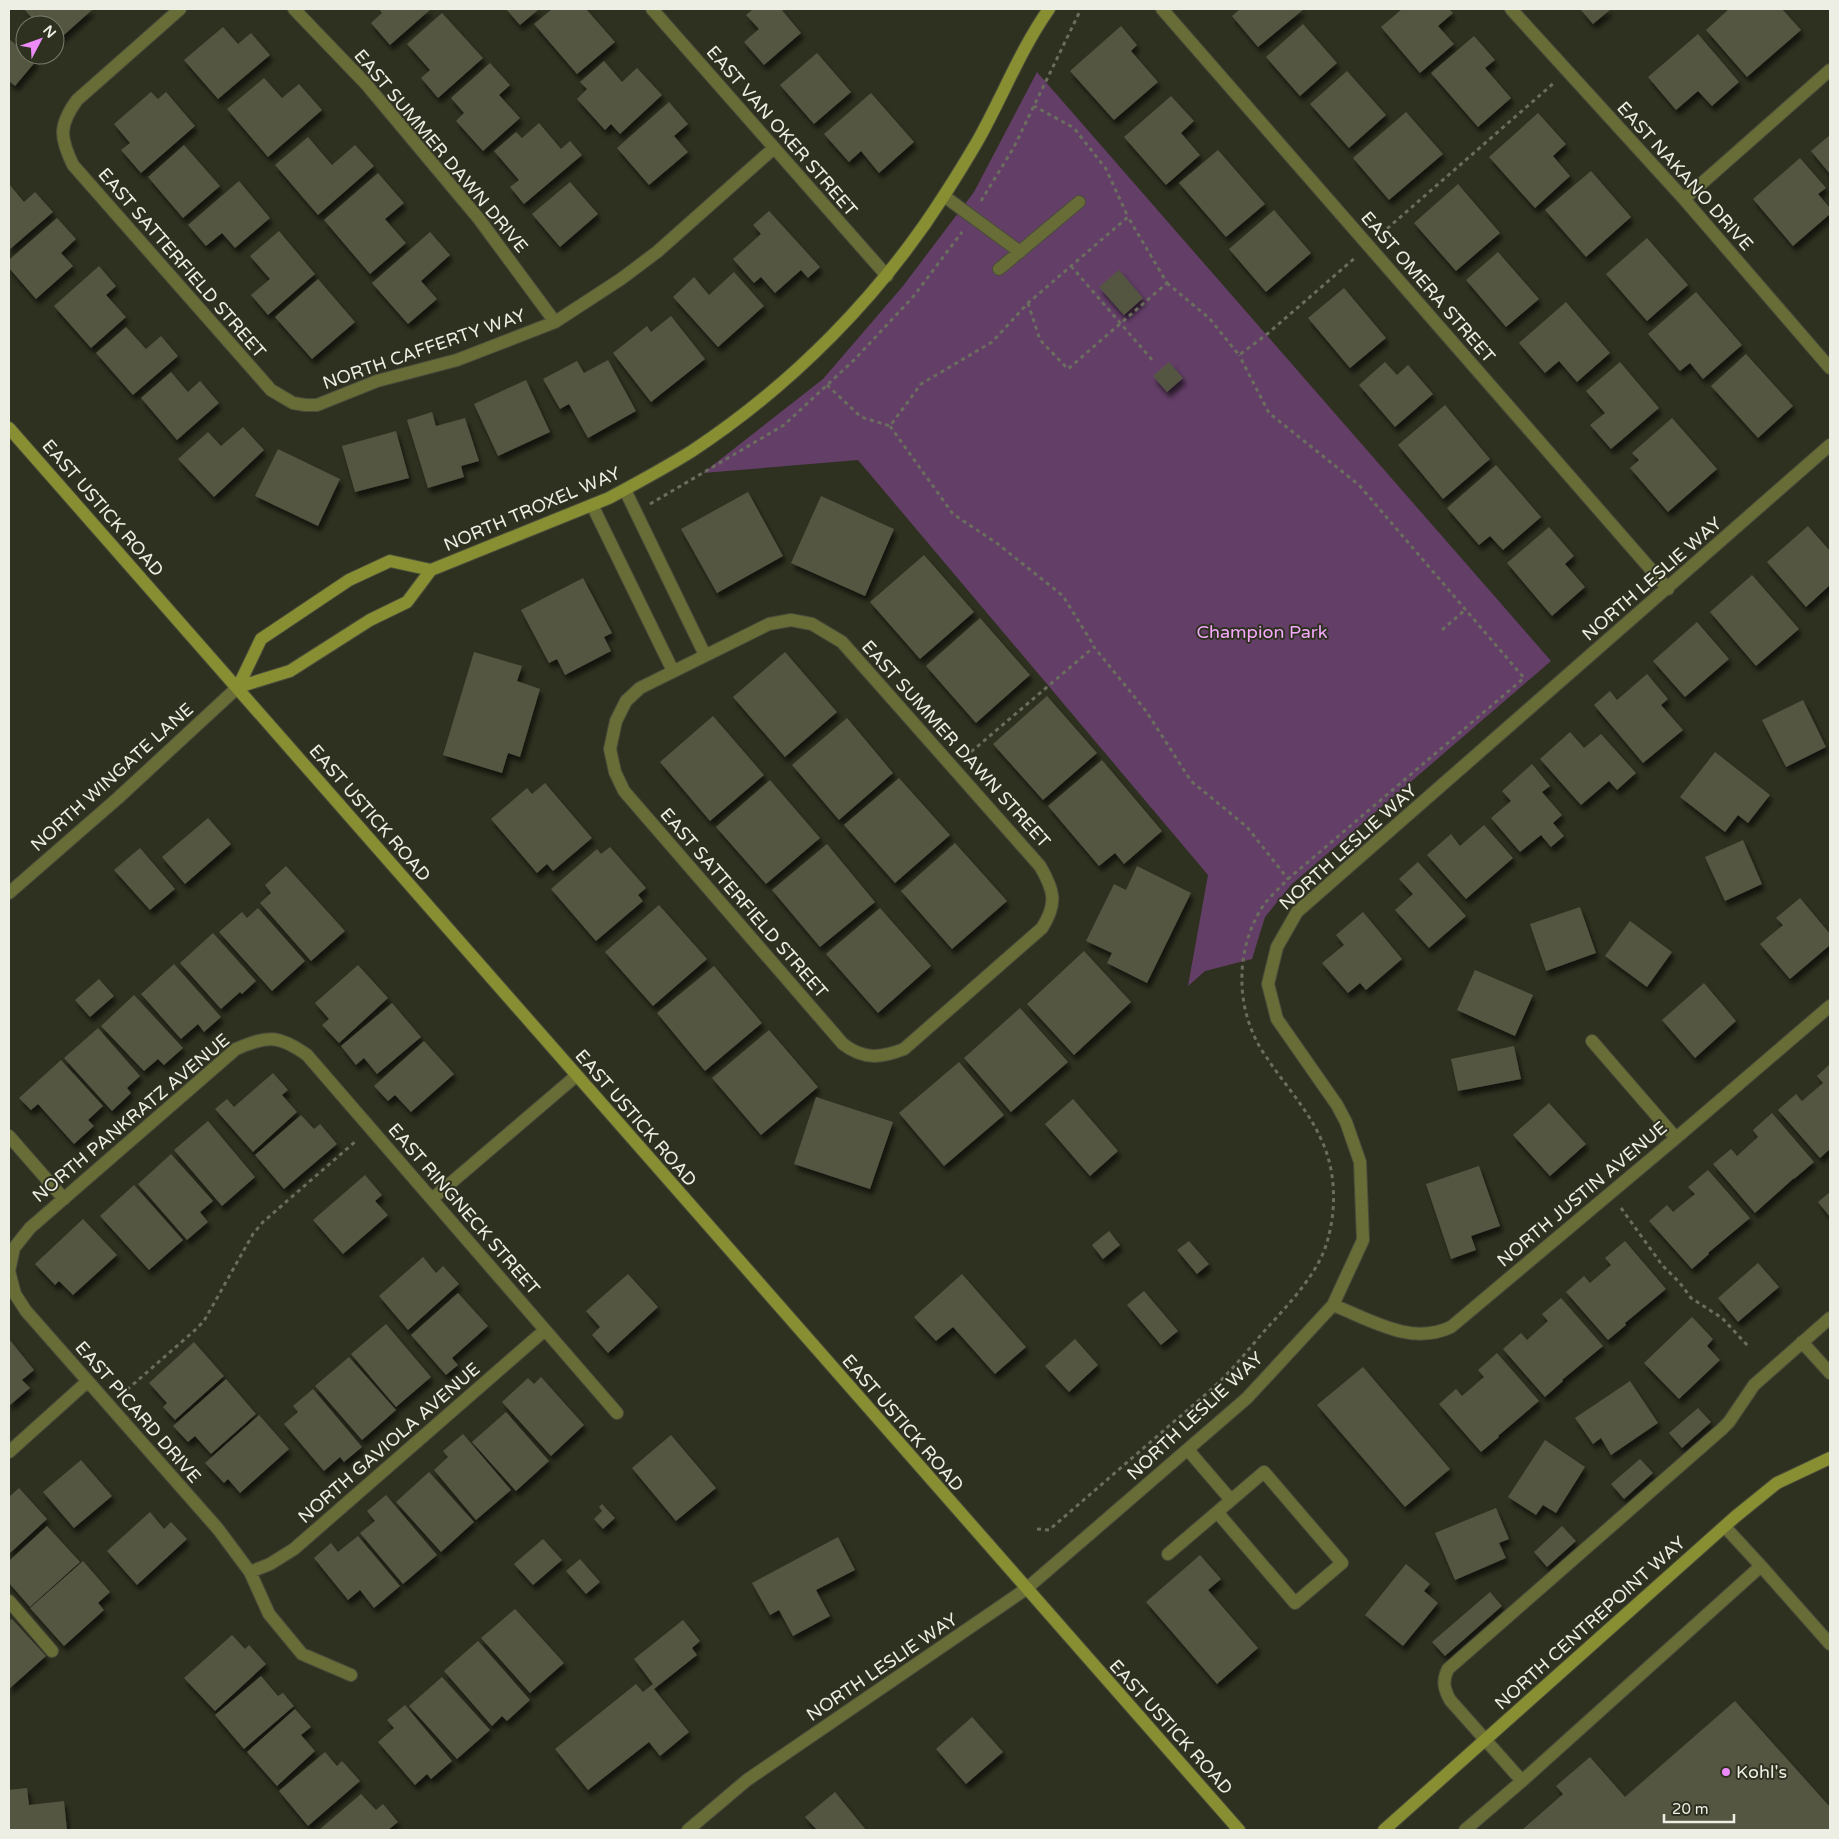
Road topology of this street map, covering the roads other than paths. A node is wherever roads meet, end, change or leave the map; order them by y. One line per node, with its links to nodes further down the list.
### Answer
1 (180, 9): 17 (street, EAST SATTERFIELD STREET)
2 (294, 9): 15 (street, EAST SUMMER DAWN DRIVE)
3 (652, 9): 8 (street, EAST VAN OKER STREET)
4 (1049, 9): 9 (street, NORTH TROXEL WAY)
5 (1162, 9): 23 (street, EAST OMERA STREET)
6 (1511, 9): 10 (street, EAST NAKANO DRIVE)
7 (1830, 70): 10 (street)
8 (774, 148): 14 (street, EAST VAN OKER STREET); 15 (street, NORTH CAFFERTY WAY)
9 (944, 196): 12 (street); 14 (street, NORTH TROXEL WAY)
10 (1684, 199): 16 (street, EAST NAKANO DRIVE)
11 (1079, 202): 12 (street)
12 (1020, 252): 13 (street)
13 (999, 269)
14 (887, 276): 20 (street, NORTH TROXEL WAY)
15 (555, 322): 17 (street, NORTH CAFFERTY WAY)
16 (1830, 368)
17 (293, 403)
18 (9, 428): 26 (street, EAST USTICK ROAD)
19 (1830, 445): 23 (street, NORTH LESLIE WAY)
20 (625, 490): 21 (street, NORTH TROXEL WAY); 24 (street)
21 (592, 505): 22 (street, NORTH TROXEL WAY); 25 (street)
22 (431, 570): 26 (street, NORTH TROXEL WAY); 26 (street, NORTH TROXEL WAY)
23 (1668, 589): 38 (street, NORTH LESLIE WAY)
24 (705, 655): 25 (street); 28 (street, EAST SUMMER DAWN STREET)
25 (673, 671): 28 (street, EAST SATTERFIELD STREET)
26 (238, 687): 27 (street, NORTH WINGATE LANE); 32 (street, EAST USTICK ROAD)
27 (9, 893)
28 (1053, 903)
29 (1830, 1006): 34 (street, NORTH JUSTIN AVENUE)
30 (276, 1039): 35 (street, EAST RINGNECK STREET); 36 (street, NORTH PANKRATZ AVENUE)
31 (1592, 1041): 34 (street)
32 (576, 1076): 35 (street); 54 (street, EAST USTICK ROAD)
33 (9, 1136): 36 (street)
34 (1676, 1138): 38 (street, NORTH JUSTIN AVENUE)
35 (432, 1198): 40 (street, EAST RINGNECK STREET)
36 (64, 1199): 37 (street, NORTH PANKRATZ AVENUE)
37 (9, 1271): 43 (street, EAST PICARD DRIVE)
38 (1333, 1305): 45 (street, NORTH LESLIE WAY)
39 (1830, 1318): 41 (street)
40 (545, 1330): 44 (street, EAST RINGNECK STREET); 53 (street, NORTH GAVIOLA AVENUE)
41 (1802, 1342): 42 (street); 59 (street)
42 (1830, 1373)
43 (88, 1382): 46 (street); 53 (street, EAST PICARD DRIVE)
44 (617, 1412)
45 (1188, 1450): 48 (street); 54 (street, NORTH LESLIE WAY)
46 (9, 1452)
47 (1830, 1458): 50 (street, NORTH CENTREPOINT WAY)
48 (1231, 1500): 49 (street); 49 (street)
49 (1217, 1512): 51 (street)
50 (1725, 1527): 52 (street); 59 (street, NORTH CENTREPOINT WAY)
51 (1168, 1554)
52 (1761, 1566): 56 (street); 60 (street)
53 (250, 1572): 58 (street, EAST PICARD DRIVE)
54 (1026, 1589): 61 (street, NORTH LESLIE WAY); 62 (street, EAST USTICK ROAD)
55 (9, 1601): 57 (street)
56 (1830, 1644)
57 (52, 1651)
58 (351, 1675)
59 (1486, 1740): 60 (street); 63 (street, NORTH CENTREPOINT WAY)
60 (1522, 1781): 64 (street)
61 (688, 1830)
62 (1239, 1830)
63 (1384, 1830)
64 (1465, 1830)

